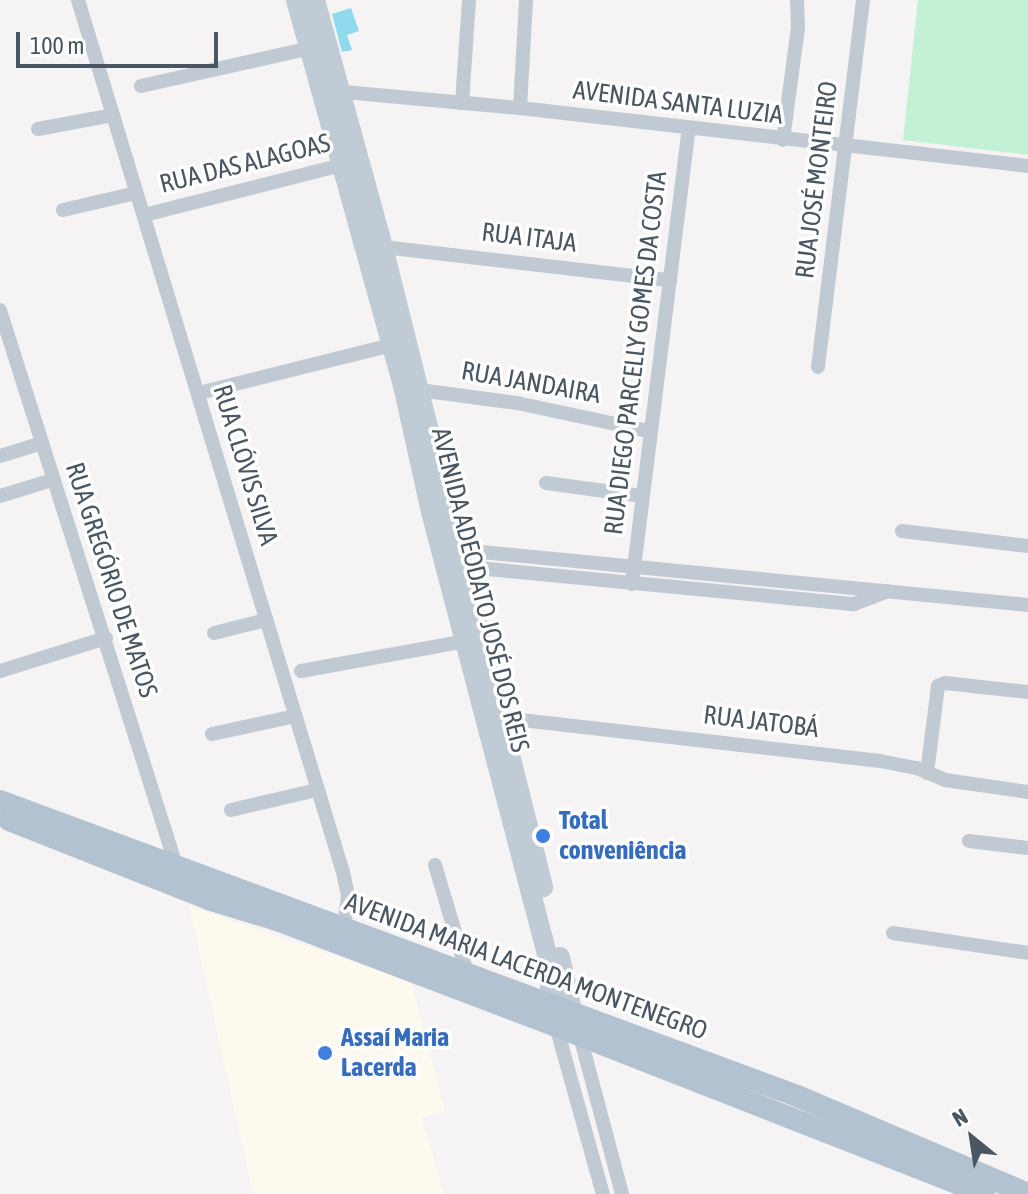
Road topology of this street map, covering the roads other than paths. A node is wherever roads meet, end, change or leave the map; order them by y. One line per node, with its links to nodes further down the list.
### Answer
1 (78, 0): 13 (street, RUA CLÓVIS SILVA)
2 (296, 0): 8 (main road, AVENIDA ADEODATO JOSÉ DOS REIS)
3 (315, 0): 8 (main road, AVENIDA ADEODATO JOSÉ DOS REIS)
4 (469, 0): 11 (street)
5 (526, 0): 12 (street)
6 (797, 0): 16 (street)
7 (863, 0): 17 (street, RUA JOSÉ MONTEIRO)
8 (318, 46): 9 (street); 10 (main road, AVENIDA ADEODATO JOSÉ DOS REIS)
9 (141, 86)
10 (330, 91): 11 (street, AVENIDA SANTA LUZIA); 18 (main road, AVENIDA ADEODATO JOSÉ DOS REIS)
11 (462, 103): 12 (street, AVENIDA SANTA LUZIA)
12 (520, 108): 14 (street, AVENIDA SANTA LUZIA)
13 (113, 115): 15 (street); 20 (street, RUA CLÓVIS SILVA)
14 (689, 128): 16 (street, AVENIDA SANTA LUZIA); 24 (street, RUA DIEGO PARCELLY GOMES DA COSTA)
15 (38, 129)
16 (783, 140): 17 (street, AVENIDA SANTA LUZIA)
17 (846, 147): 19 (street, AVENIDA SANTA LUZIA); 27 (street, RUA JOSÉ MONTEIRO)
18 (350, 162): 22 (street, RUA DAS ALAGOAS); 23 (main road, AVENIDA ADEODATO JOSÉ DOS REIS); 26 (main road, AVENIDA ADEODATO JOSÉ DOS REIS)
19 (1028, 166)
20 (136, 193): 21 (street); 22 (street, RUA CLÓVIS SILVA)
21 (63, 210)
22 (144, 215): 29 (street, RUA CLÓVIS SILVA)
23 (383, 247): 24 (street, RUA ITAJA); 28 (main road, AVENIDA ADEODATO JOSÉ DOS REIS)
24 (670, 280): 30 (street, RUA DIEGO PARCELLY GOMES DA COSTA)
25 (0, 310): 31 (street, RUA GREGÓRIO DE MATOS)
26 (392, 345): 28 (main road, AVENIDA ADEODATO JOSÉ DOS REIS); 29 (street)
27 (818, 367)
28 (411, 389): 30 (street, RUA JANDAIRA); 39 (main road, AVENIDA ADEODATO JOSÉ DOS REIS)
29 (199, 393): 44 (street, RUA CLÓVIS SILVA)
30 (649, 431): 36 (street, RUA DIEGO PARCELLY GOMES DA COSTA)
31 (42, 443): 32 (street); 33 (street, RUA GREGÓRIO DE MATOS)
32 (0, 456)
33 (52, 480): 35 (street); 46 (street, RUA GREGÓRIO DE MATOS)
34 (546, 483): 36 (street)
35 (0, 496)
36 (642, 496): 40 (street, RUA DIEGO PARCELLY GOMES DA COSTA)
37 (902, 531): 38 (street)
38 (1028, 546)
39 (452, 557): 40 (street); 41 (street); 47 (main road, AVENIDA ADEODATO JOSÉ DOS REIS)
40 (633, 568): 41 (street, RUA DIEGO PARCELLY GOMES DA COSTA); 42 (street)
41 (632, 584): 42 (street)
42 (888, 591): 43 (street)
43 (1028, 605)
44 (266, 620): 45 (street); 51 (street, RUA CLÓVIS SILVA)
45 (214, 633)
46 (106, 638): 48 (street); 62 (street, RUA GREGÓRIO DE MATOS)
47 (472, 640): 49 (street); 52 (main road, AVENIDA ADEODATO JOSÉ DOS REIS)
48 (0, 671)
49 (301, 671)
50 (1028, 692): 54 (street)
51 (295, 716): 53 (street); 55 (street, RUA CLÓVIS SILVA)
52 (492, 717): 54 (street, RUA JATOBÁ); 68 (main road, AVENIDA ADEODATO JOSÉ DOS REIS)
53 (212, 734)
54 (927, 773): 56 (street, RUA JATOBÁ)
55 (317, 790): 58 (street); 65 (street, RUA CLÓVIS SILVA)
56 (1028, 792)
57 (0, 801): 62 (main road, AVENIDA MARIA LACERDA MONTENEGRO)
58 (231, 810)
59 (0, 817): 65 (main road, AVENIDA MARIA LACERDA MONTENEGRO)
60 (969, 841): 61 (street)
61 (1028, 848)
62 (176, 865): 65 (main road, AVENIDA MARIA LACERDA MONTENEGRO)
63 (435, 865): 67 (street)
64 (893, 933): 66 (street)
65 (341, 936): 67 (main road, AVENIDA MARIA LACERDA MONTENEGRO); 68 (main road, AVENIDA MARIA LACERDA MONTENEGRO)
66 (1028, 953)
67 (468, 976): 68 (main road, AVENIDA MARIA LACERDA MONTENEGRO)
68 (565, 1021): 69 (street, AVENIDA ADEODATO JOSÉ DOS REIS); 70 (street, AVENIDA ADEODATO JOSÉ DOS REIS); 73 (main road, AVENIDA MARIA LACERDA MONTENEGRO); 74 (main road, AVENIDA MARIA LACERDA MONTENEGRO)
69 (614, 1168): 70 (street); 72 (street, AVENIDA ADEODATO JOSÉ DOS REIS)
70 (597, 1172): 71 (street, AVENIDA ADEODATO JOSÉ DOS REIS)
71 (603, 1194)
72 (622, 1194)
73 (984, 1194)
74 (1028, 1194)

